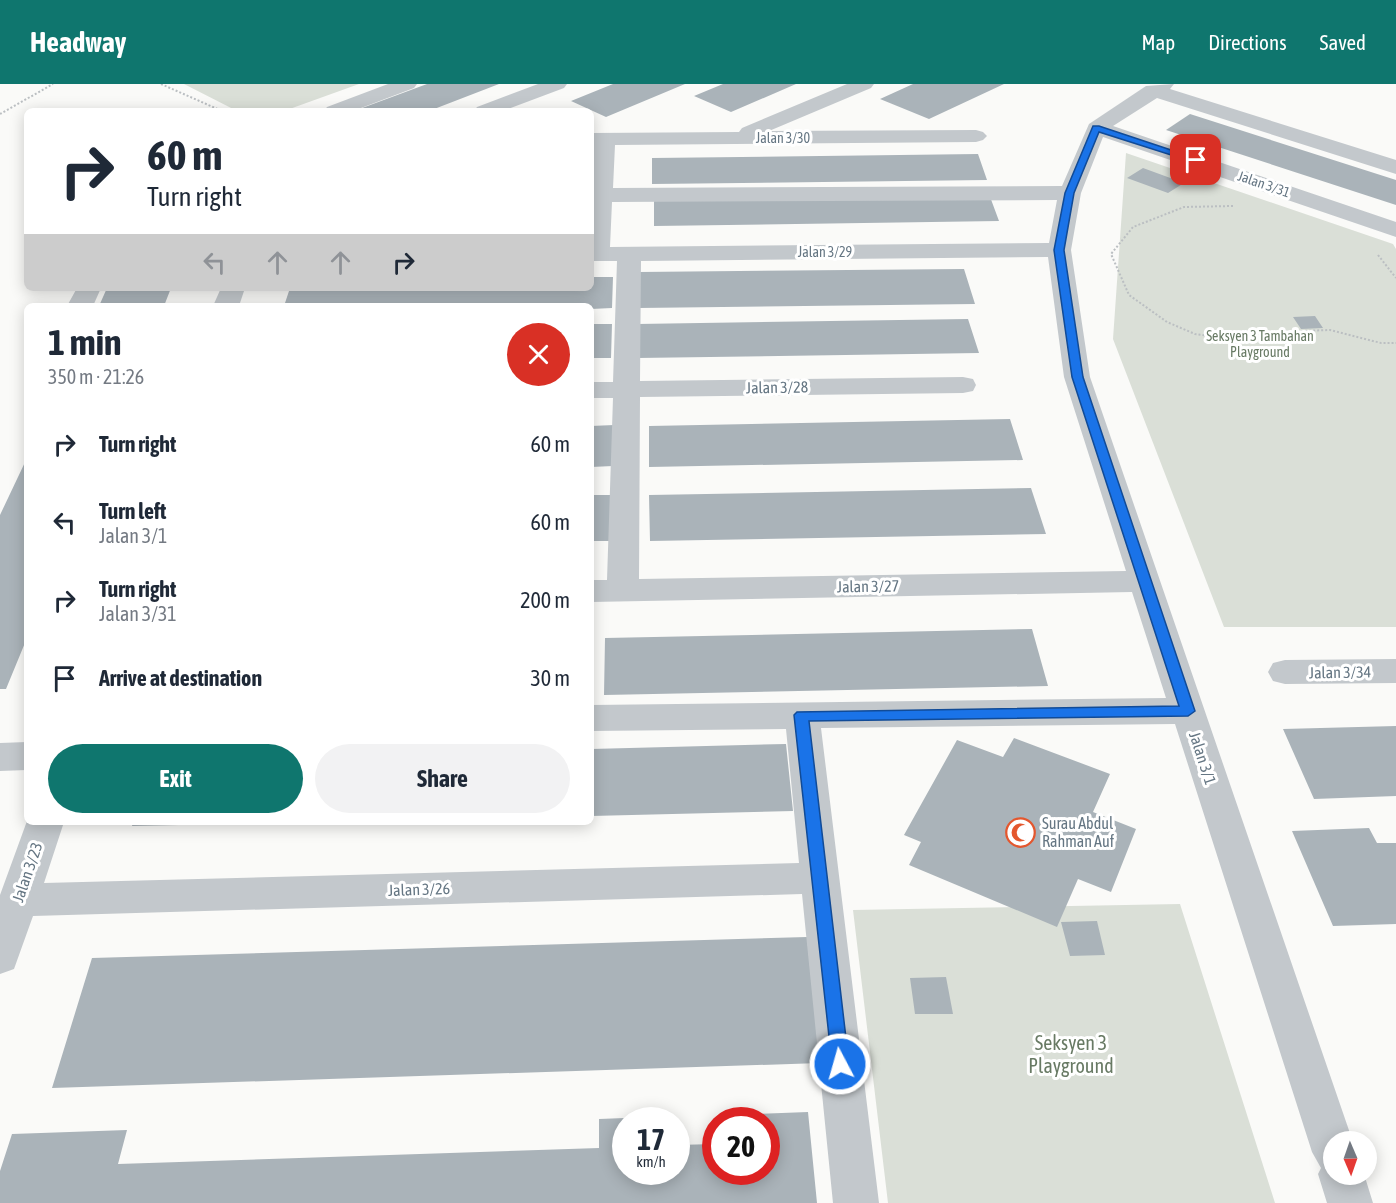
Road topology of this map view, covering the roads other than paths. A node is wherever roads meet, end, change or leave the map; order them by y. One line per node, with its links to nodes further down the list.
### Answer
1 (407, 84): 5 (street)
2 (557, 84): 6 (street)
3 (864, 84): 9 (street)
4 (1158, 87): 7 (street); 11 (street)
5 (342, 108)
6 (492, 108)
7 (1096, 128): 12 (street, Jalan 3/1); 14 (street, Jalan 3/31)
8 (976, 136): 9 (street, Jalan 3/30)
9 (734, 138): 10 (street, Jalan 3/30)
10 (598, 139): 13 (street)
11 (1396, 167)
12 (1070, 193): 13 (street); 15 (street, Jalan 3/1)
13 (596, 195): 17 (street)
14 (1396, 230)
15 (1059, 250): 16 (street, Jalan 3/29); 21 (street, Jalan 3/1)
16 (629, 253): 17 (street, Jalan 3/29); 20 (street)
17 (595, 254)
18 (963, 385): 20 (street, Jalan 3/28)
19 (594, 390): 20 (street, Jalan 3/28)
20 (627, 390): 22 (street)
21 (1145, 581): 22 (street, Jalan 3/27); 26 (street, Jalan 3/1)
22 (623, 590): 23 (street, Jalan 3/27)
23 (594, 591)
24 (1396, 671): 25 (street, Jalan 3/34)
25 (1285, 672)
26 (1188, 711): 27 (street); 35 (street, Jalan 3/1)
27 (802, 715): 28 (street); 32 (street)
28 (594, 718)
29 (24, 756): 30 (street)
30 (0, 757)
31 (44, 825): 33 (street, Jalan 3/23)
32 (820, 878): 33 (street, Jalan 3/26); 37 (street)
33 (17, 900): 34 (street, Jalan 3/23)
34 (0, 957)
35 (1327, 1131)
36 (1344, 1185): 38 (street)
37 (856, 1203)
38 (1350, 1203)

